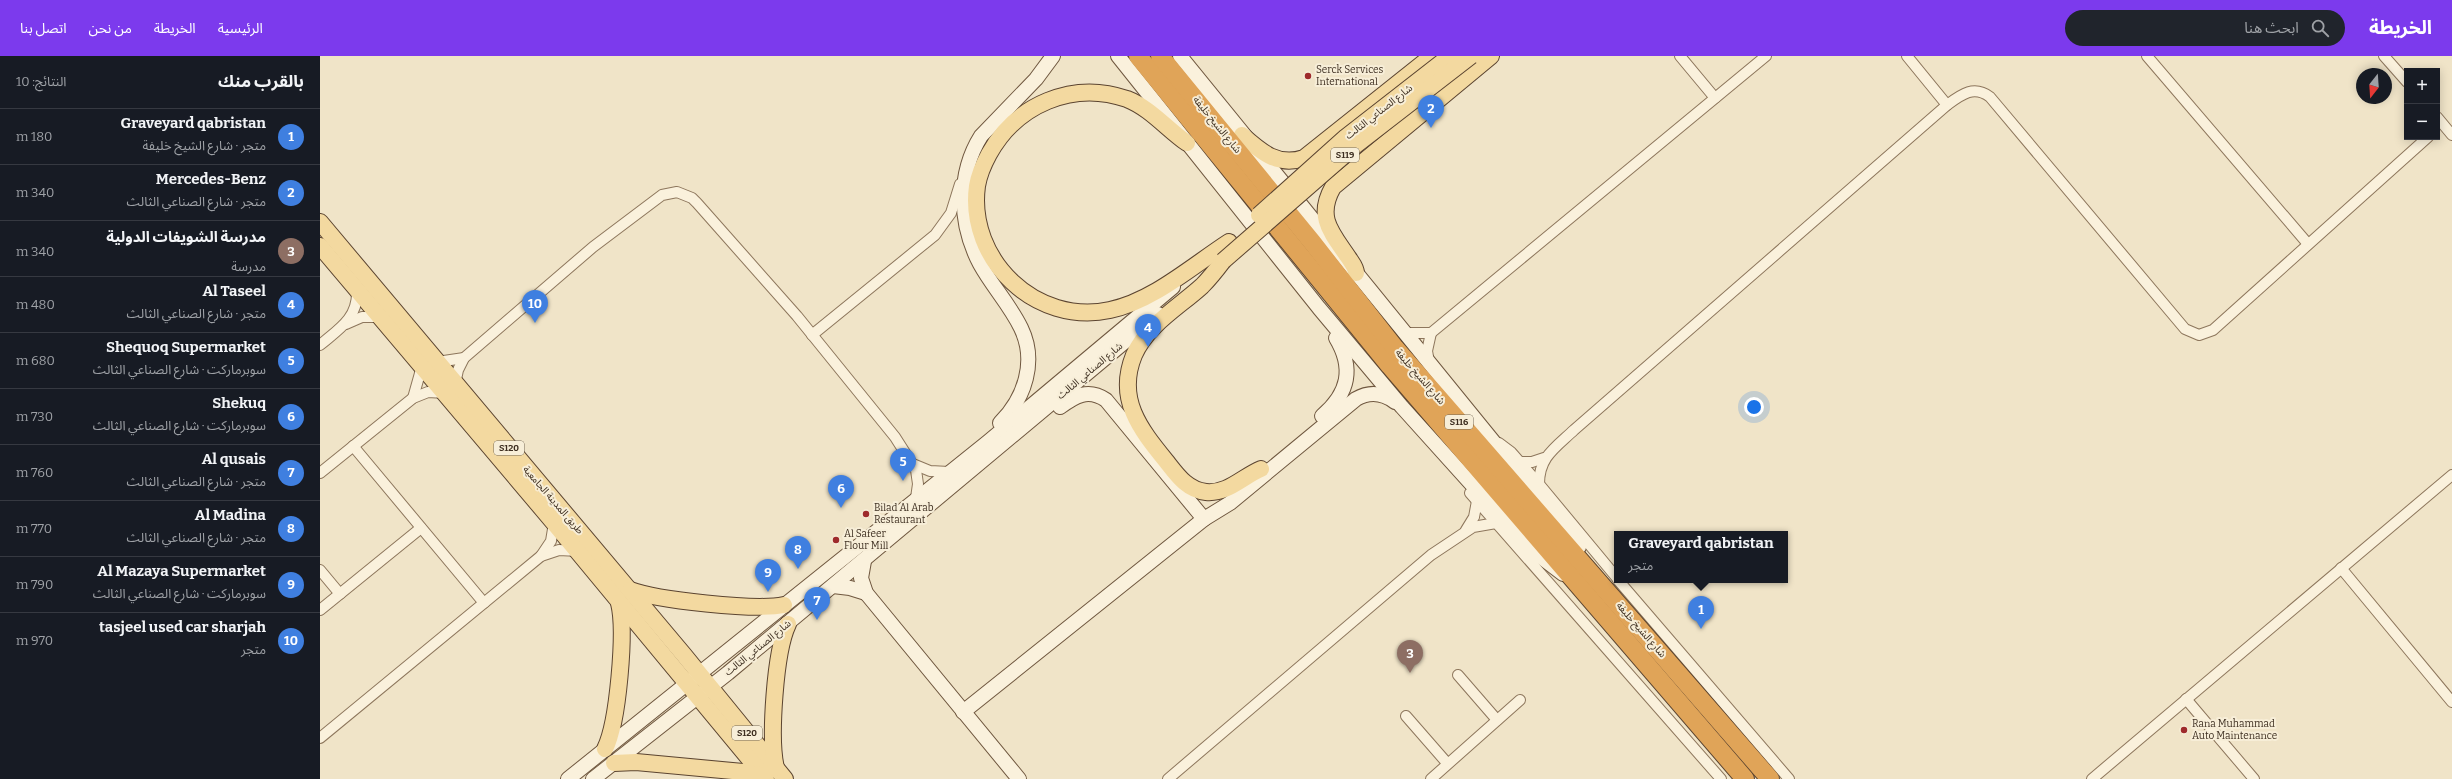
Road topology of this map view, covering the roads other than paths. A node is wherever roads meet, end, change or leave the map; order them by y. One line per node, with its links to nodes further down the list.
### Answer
1 (1053, 56): 23 (main road)
2 (1118, 56): 22 (main road)
3 (1138, 56): 71 (highway, شارع الشيخ خليفة / S116)
4 (1160, 56): 72 (highway, شارع الشيخ خليفة / S116)
5 (1432, 56): 19 (main road)
6 (1450, 56): 29 (main road, شارع الصناعي الثالث / S119, bridge)
7 (1471, 56): 29 (main road, شارع الصناعي الثالث / S119, bridge)
8 (1491, 56): 27 (main road)
9 (1680, 56): 16 (street)
10 (1766, 56): 16 (street)
11 (1907, 56): 17 (street)
12 (2147, 56): 25 (street)
13 (2384, 56): 15 (street)
14 (1184, 59): 19 (main road)
15 (2404, 79)
16 (1715, 98): 34 (street)
17 (1948, 105): 25 (street); 49 (street)
18 (2440, 124): 20 (street)
19 (1242, 135): 27 (main road)
20 (2452, 135)
21 (2425, 140): 25 (street)
22 (1188, 143): 29 (main road); 30 (main road)
23 (966, 170): 35 (street); 46 (main road)
24 (320, 222): 38 (main road, طريق المدينة الجامعية / S120)
25 (2308, 244)
26 (320, 246): 28 (main road, طريق المدينة الجامعية / S120)
27 (1356, 273): 33 (main road)
28 (358, 291): 31 (main road, طريق المدينة الجامعية / S120); 32 (street)
29 (1160, 304): 44 (main road, شارع الصناعي الثالث); 46 (main road, شارع الصناعي الثالث); 52 (main road)
30 (1318, 308): 43 (main road); 52 (main road)
31 (379, 318): 32 (street); 40 (main road, طريق المدينة الجامعية / S120)
32 (346, 324): 36 (street)
33 (1403, 333): 34 (street); 39 (main road)
34 (1431, 333): 39 (street)
35 (812, 335): 37 (street); 51 (street)
36 (320, 345)
37 (464, 358): 38 (street); 41 (street)
38 (437, 362): 41 (main road, طريق المدينة الجامعية / S120)
39 (1429, 363): 45 (main road)
40 (422, 366): 41 (main road, طريق المدينة الجامعية / S120); 42 (street)
41 (451, 393): 42 (street); 61 (main road, طريق المدينة الجامعية / S120); 74 (main road, طريق المدينة الجامعية / S120)
42 (413, 398): 47 (street)
43 (1402, 407): 48 (main road); 60 (main road)
44 (1028, 423): 58 (main road); 68 (main road, شارع الصناعي الثالث)
45 (1494, 441): 50 (street); 72 (main road)
46 (988, 442): 53 (main road, شارع الصناعي الثالث)
47 (353, 446): 54 (street); 63 (street)
48 (1446, 456): 59 (street); 71 (main road)
49 (1544, 458): 50 (street); 56 (street)
50 (1519, 462): 56 (street)
51 (913, 464): 53 (street); 57 (street)
52 (1261, 469): 60 (main road)
53 (949, 472): 57 (main road, شارع الصناعي الثالث)
54 (320, 473)
55 (2452, 475): 69 (street)
56 (1539, 484): 72 (street)
57 (916, 498): 79 (main road, شارع الصناعي الثالث)
58 (1187, 499): 60 (main road); 65 (main road)
59 (1477, 501): 62 (street); 64 (street)
60 (1209, 516): 65 (main road)
61 (554, 523): 66 (main road, طريق المدينة الجامعية / S120); 67 (street)
62 (1496, 523): 64 (street); 108 (street)
63 (421, 528): 76 (street); 78 (street)
64 (1466, 530): 106 (street)
65 (1189, 532): 95 (main road)
66 (578, 551): 67 (street); 77 (main road, طريق المدينة الجامعية / S120)
67 (541, 556): 78 (street)
68 (864, 561): 73 (main road, شارع الصناعي الثالث); 75 (main road)
69 (2341, 568): 88 (street); 91 (street)
70 (320, 570): 76 (street)
71 (1572, 578): 109 (highway, شارع الشيخ خليفة / S116)
72 (1613, 582): 93 (highway, شارع الشيخ خليفة / S116); 94 (street)
73 (834, 586): 75 (main road); 81 (main road, شارع الصناعي الثالث)
74 (630, 590): 79 (main road); 82 (main road, طريق المدينة الجامعية / S120)
75 (866, 593): 95 (main road)
76 (340, 594): 80 (street)
77 (618, 601): 84 (main road, طريق المدينة الجامعية / S120); 99 (main road)
78 (484, 603): 98 (street)
79 (784, 605): 83 (main road, شارع الصناعي الثالث)
80 (320, 610)
81 (788, 624): 86 (main road, شارع الصناعي الثالث); 102 (main road)
82 (688, 659): 83 (main road, طريق المدينة الجامعية / S120); 84 (main road)
83 (705, 669): 86 (main road, طريق المدينة الجامعية / S120); 87 (main road, شارع الصناعي الثالث)
84 (675, 671): 87 (main road, طريق المدينة الجامعية / S120)
85 (1458, 674): 97 (street)
86 (716, 683): 89 (main road, طريق المدينة الجامعية / S120); 92 (main road, شارع الصناعي الثالث)
87 (681, 688): 92 (main road, طريق المدينة الجامعية / S120); 99 (main road, شارع الصناعي الثالث)
88 (2186, 699): 112 (street); 113 (street)
89 (720, 700): 92 (main road); 102 (main road, طريق المدينة الجامعية / S120)
90 (1520, 700): 97 (street)
91 (2452, 702)
92 (696, 703): 100 (main road, شارع الصناعي الثالث); 102 (main road, طريق المدينة الجامعية / S120)
93 (1705, 704): 94 (highway); 110 (highway, شارع الشيخ خليفة / S116)
94 (1726, 706): 111 (street)
95 (962, 712): 105 (main road)
96 (1406, 716): 101 (street)
97 (1497, 720): 101 (street)
98 (320, 738)
99 (605, 749): 103 (main road, شارع الصناعي الثالث)
100 (614, 762): 102 (main road); 104 (main road, شارع الصناعي الثالث)
101 (1447, 763): 107 (street)
102 (773, 776)
103 (568, 779)
104 (593, 779)
105 (1019, 779)
106 (1168, 779)
107 (1431, 779)
108 (1721, 779)
109 (1745, 779)
110 (1770, 779)
111 (1789, 779)
112 (2092, 779)
113 (2254, 779)

